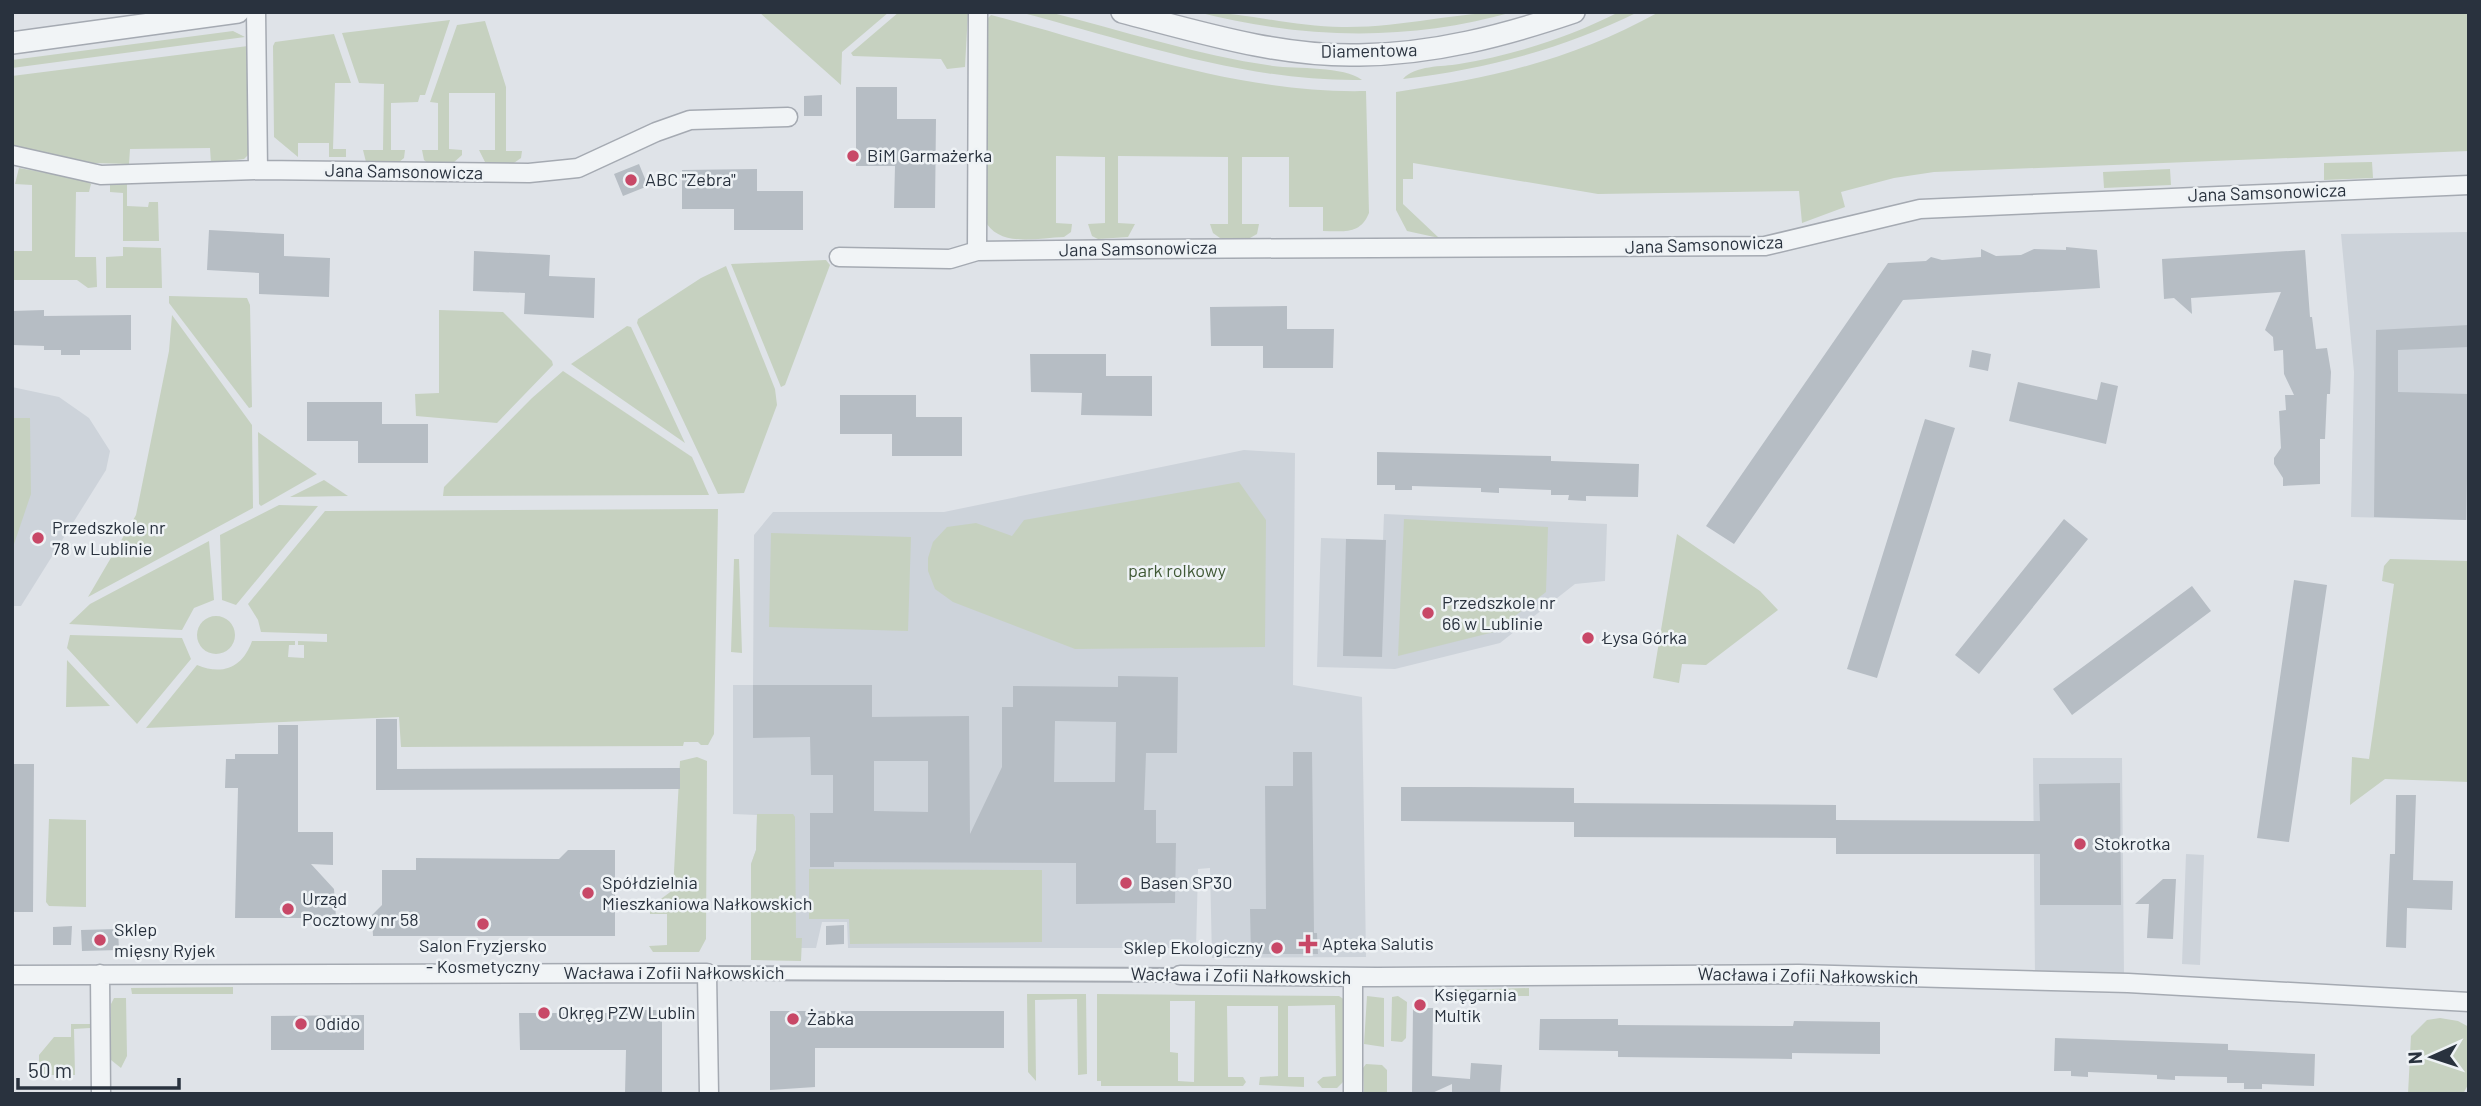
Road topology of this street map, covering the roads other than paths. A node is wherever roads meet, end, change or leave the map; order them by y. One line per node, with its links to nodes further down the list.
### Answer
1 (238, 12): 6 (street)
2 (256, 12): 9 (street)
3 (978, 12): 11 (street)
4 (1122, 12): 5 (street, Diamentowa)
5 (1574, 12)
6 (12, 43)
7 (788, 117): 9 (street, Jana Samsonowicza)
8 (12, 155): 9 (street, Jana Samsonowicza)
9 (258, 170)
10 (2469, 185): 11 (street, Jana Samsonowicza)
11 (977, 251): 12 (street, Jana Samsonowicza)
12 (839, 257)
13 (707, 973): 14 (street, Wacława i Zofii Nałkowskich); 16 (street, Wacława i Zofii Nałkowskich); 19 (street)
14 (100, 974): 15 (street, Wacława i Zofii Nałkowskich); 20 (street)
15 (12, 975)
16 (1180, 975): 17 (street, Wacława i Zofii Nałkowskich)
17 (1353, 977): 18 (street, Wacława i Zofii Nałkowskich); 21 (street)
18 (2465, 1006)
19 (709, 1091)
20 (101, 1094)
21 (1353, 1094)

